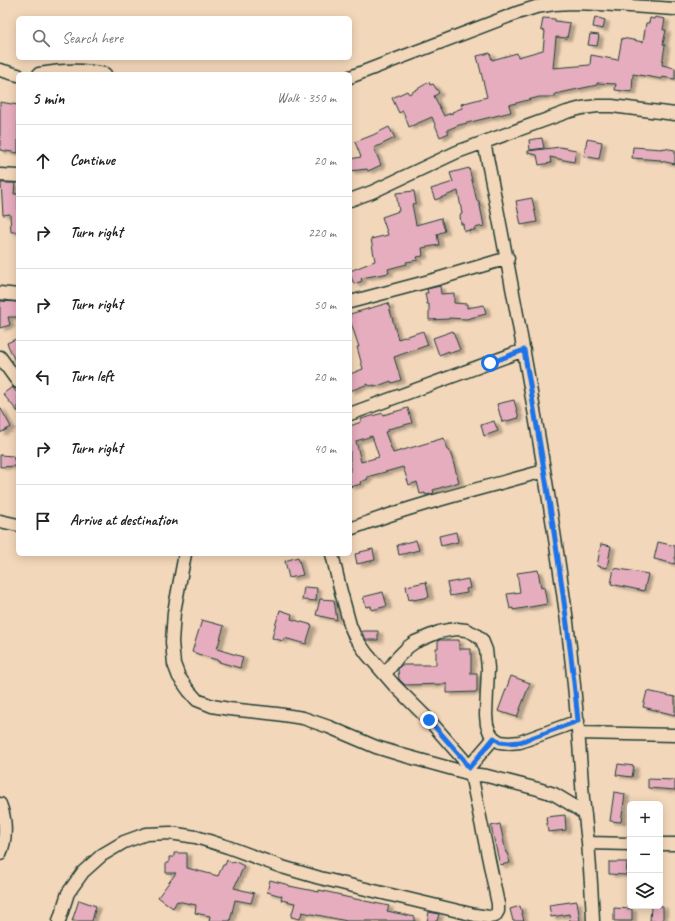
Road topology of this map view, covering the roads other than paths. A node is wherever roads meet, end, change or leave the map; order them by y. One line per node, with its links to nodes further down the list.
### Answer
1 (675, 9): 6 (street)
2 (0, 70): 5 (street)
3 (52, 72): 4 (street)
4 (98, 72)
5 (16, 74)
6 (352, 76)
7 (675, 114): 8 (street)
8 (484, 142): 11 (street); 12 (street)
9 (0, 175): 10 (street)
10 (16, 176)
11 (352, 199)
12 (508, 258): 15 (street); 16 (street)
13 (0, 293): 14 (street)
14 (16, 295)
15 (352, 301)
16 (524, 350): 19 (street); 20 (street)
17 (0, 357): 18 (street)
18 (16, 379)
19 (352, 413)
20 (544, 471): 23 (street); 27 (street)
21 (0, 521): 22 (street)
22 (16, 525)
23 (352, 529)
24 (185, 556): 31 (street)
25 (332, 556): 26 (street)
26 (385, 674): 30 (street); 31 (street)
27 (578, 721): 28 (street); 30 (street)
28 (578, 733): 29 (street); 33 (street)
29 (675, 735)
30 (494, 738): 31 (street)
31 (470, 771): 33 (street); 39 (street)
32 (0, 804): 38 (street)
33 (585, 814): 34 (street)
34 (588, 843): 35 (street); 40 (street)
35 (627, 844)
36 (663, 844): 37 (street)
37 (675, 844)
38 (0, 854)
39 (59, 921)
40 (593, 921)

